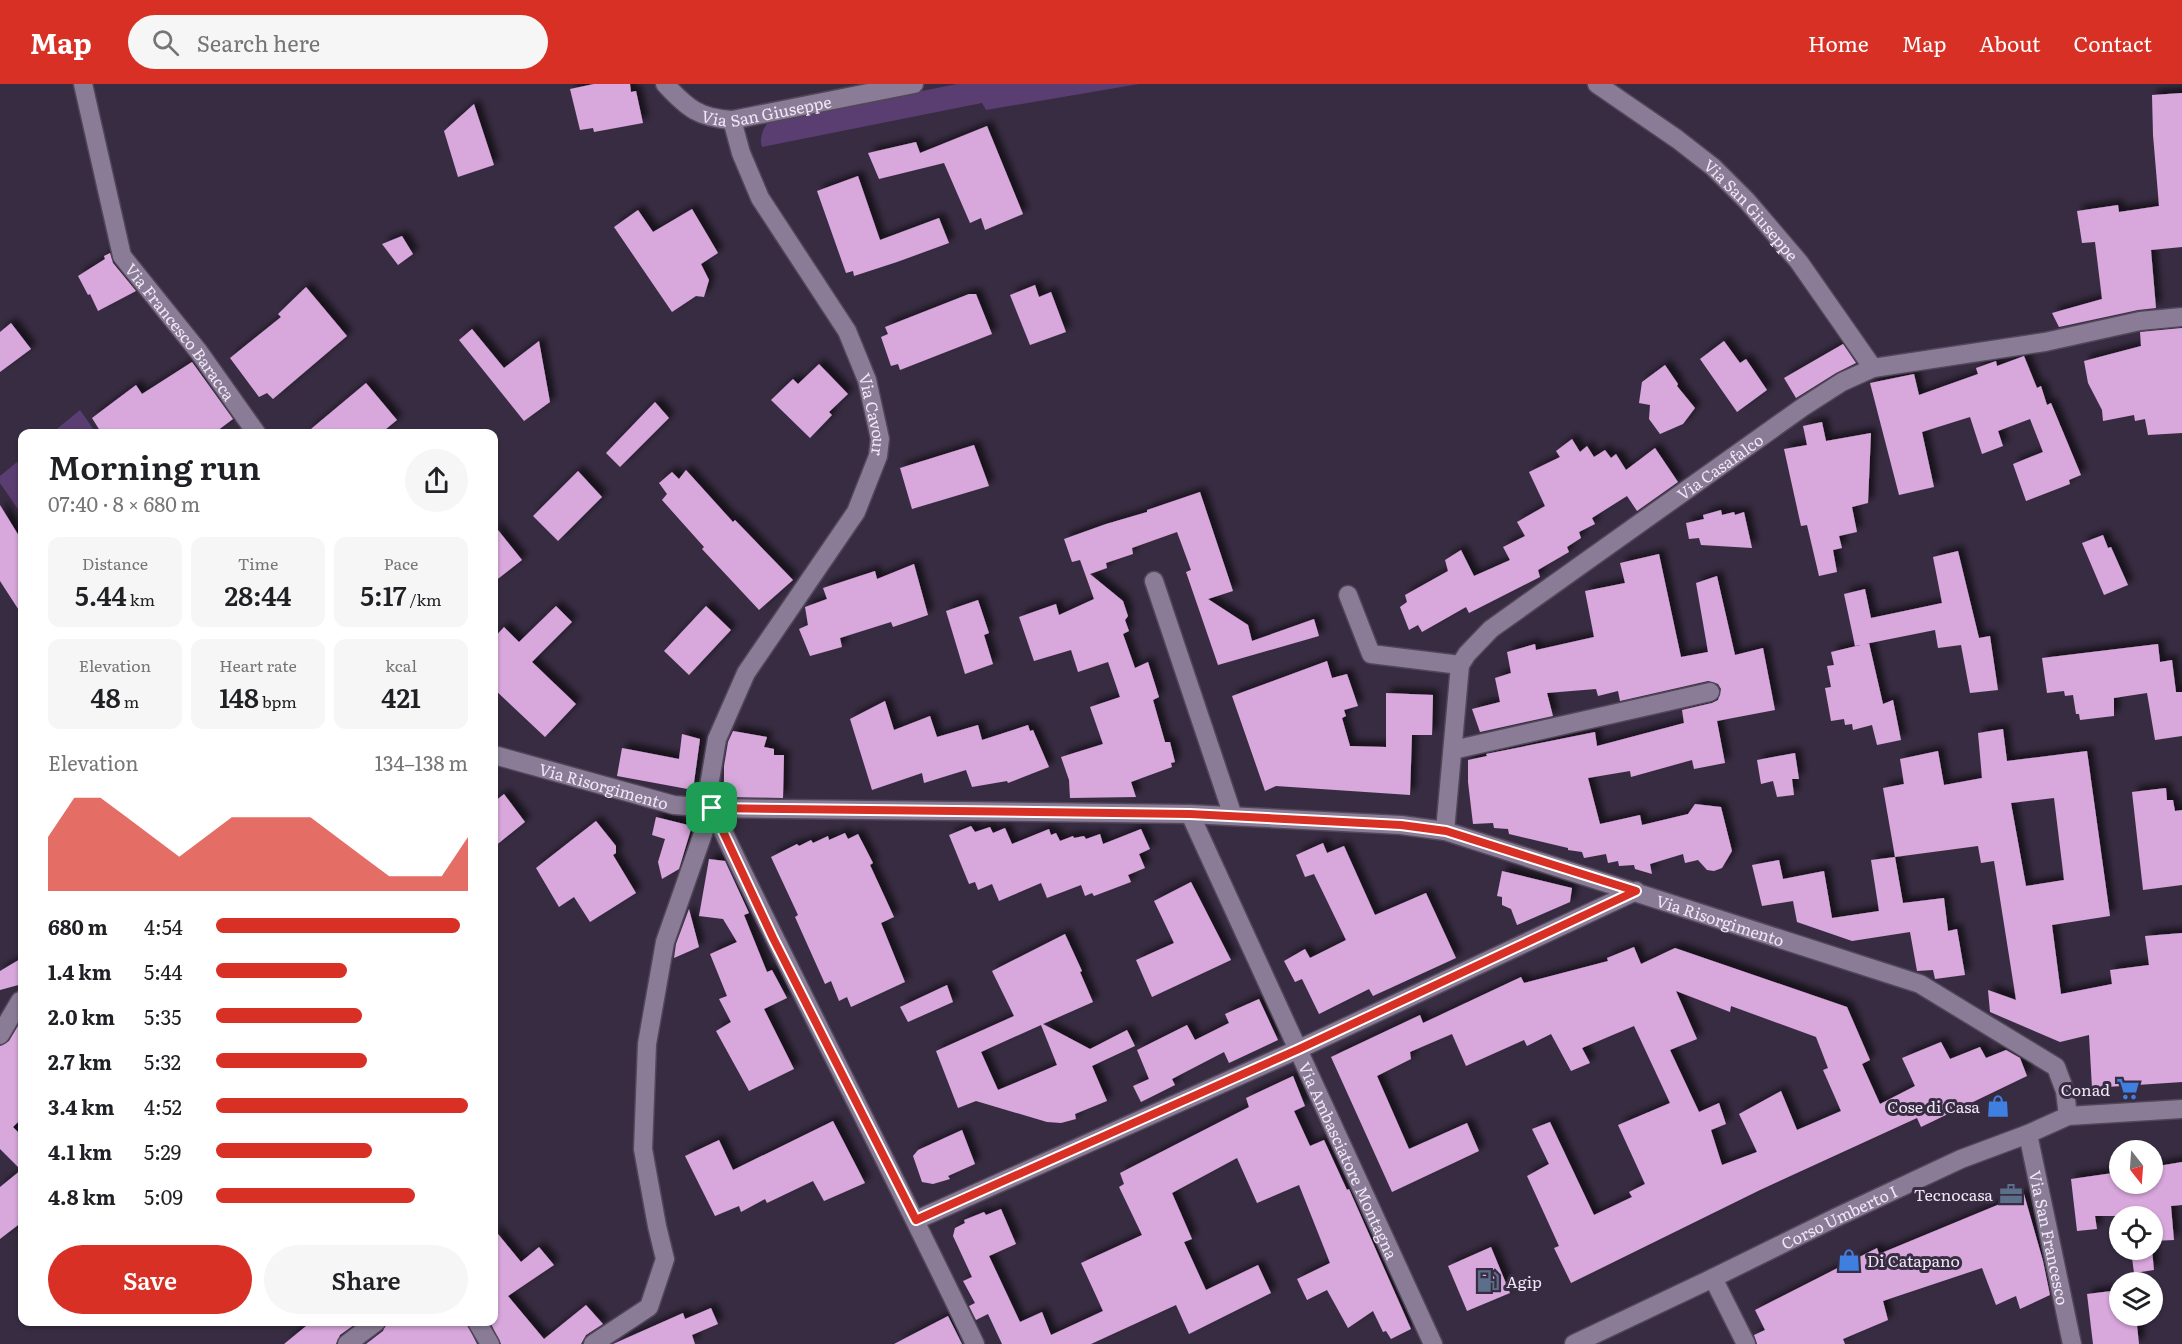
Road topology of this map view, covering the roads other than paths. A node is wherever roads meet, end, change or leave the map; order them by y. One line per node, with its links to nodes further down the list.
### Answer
1 (83, 84): 8 (street, Via Francesco Baracca)
2 (665, 84): 5 (street, Via San Giuseppe)
3 (914, 84): 5 (street, Via San Giuseppe)
4 (1597, 84): 7 (street, Via San Giuseppe)
5 (732, 120): 15 (street, Via Cavour)
6 (2182, 317): 7 (street, Via Casafalco)
7 (1873, 369): 11 (street, Via Casafalco)
8 (253, 429)
9 (1154, 581): 17 (street)
10 (1348, 595): 11 (street)
11 (1460, 665): 13 (street)
12 (1710, 692): 13 (street)
13 (1453, 750): 18 (street)
14 (498, 756): 15 (street, Via Risorgimento)
15 (712, 808): 16 (street, Via Risorgimento); 28 (street); 34 (street)
16 (1190, 814): 17 (street, Via Risorgimento); 24 (street, Via Ambasciatore Montagna)
17 (1233, 816): 18 (street, Via Risorgimento)
18 (1446, 831): 19 (street, Via Risorgimento)
19 (1636, 891): 24 (street); 26 (street, Via Risorgimento)
20 (18, 1001): 21 (street)
21 (0, 1004)
22 (18, 1005): 23 (street)
23 (0, 1035)
24 (1299, 1049): 28 (street); 36 (street, Via Ambasciatore Montagna)
25 (2182, 1108): 26 (street, Corso Umberto I)
26 (2068, 1116): 27 (street, Corso Umberto I)
27 (2028, 1134): 29 (street, Corso Umberto I); 39 (street, Via San Francesco)
28 (916, 1220): 35 (street)
29 (1713, 1278): 37 (street, Corso Umberto I); 38 (street)
30 (371, 1326): 32 (street)
31 (479, 1326): 33 (street)
32 (347, 1344)
33 (490, 1344)
34 (593, 1344)
35 (975, 1344)
36 (1433, 1344)
37 (1574, 1344)
38 (1746, 1344)
39 (2072, 1344)

